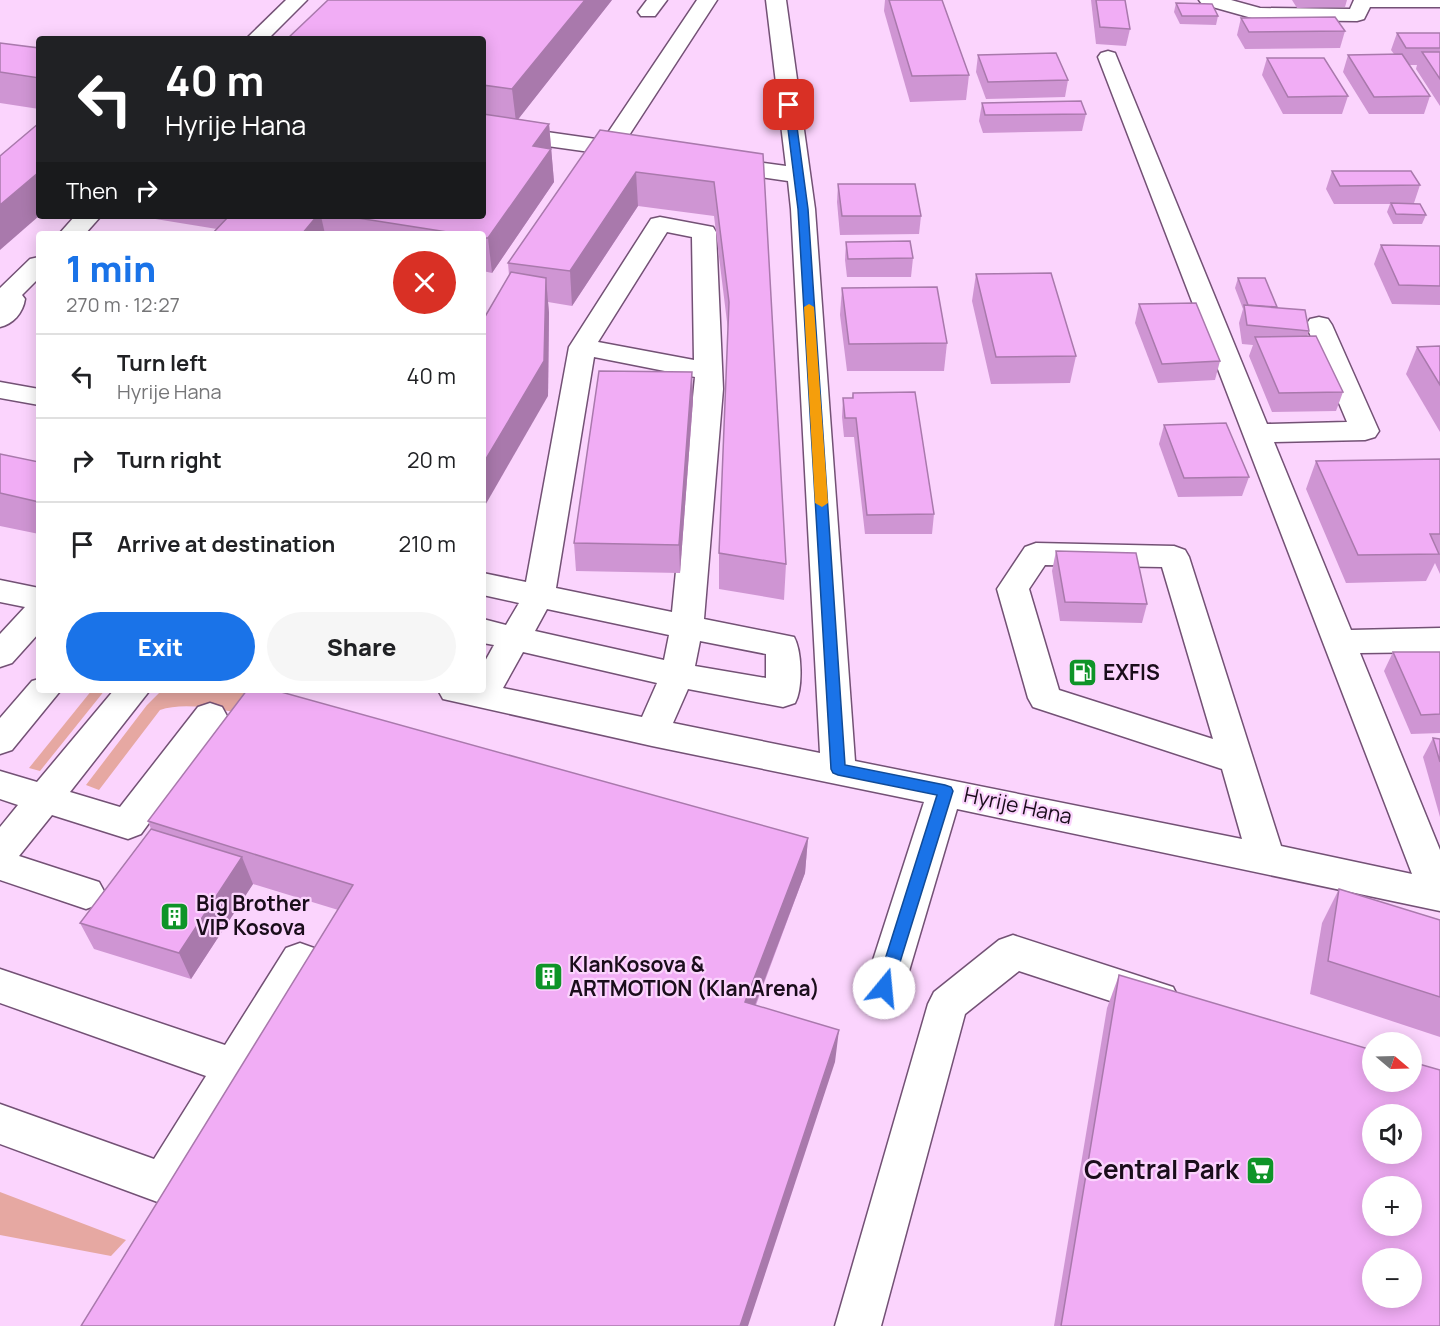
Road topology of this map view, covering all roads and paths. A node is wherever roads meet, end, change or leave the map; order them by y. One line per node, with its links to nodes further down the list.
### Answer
1 (297, 0): 7 (street)
2 (707, 0): 10 (street)
3 (776, 0): 13 (street)
4 (1209, 0): 5 (street)
5 (1362, 1): 6 (street)
6 (1440, 1)
7 (259, 36)
8 (1108, 57): 23 (street)
9 (486, 130): 10 (street)
10 (609, 148): 11 (street)
11 (657, 155)
12 (692, 160): 13 (street)
13 (798, 175): 44 (street)
14 (86, 219): 15 (street)
15 (74, 231)
16 (36, 267): 17 (street)
17 (0, 319)
18 (1319, 325): 23 (street)
19 (582, 347): 20 (street); 20 (street); 26 (street)
20 (708, 371): 29 (street)
21 (0, 390): 22 (street)
22 (36, 397)
23 (1257, 433): 33 (street)
24 (486, 585): 26 (street)
25 (0, 591): 27 (street)
26 (539, 595): 29 (street); 31 (street)
27 (36, 598)
28 (36, 616): 34 (street)
29 (687, 627): 36 (street); 36 (street)
30 (486, 632): 31 (street)
31 (515, 638): 35 (street); 36 (street)
32 (1440, 640): 33 (street)
33 (1339, 642): 52 (street)
34 (0, 655)
35 (486, 673)
36 (677, 675): 41 (street)
37 (41, 693): 42 (street)
38 (131, 693): 47 (street)
39 (469, 693): 41 (street, Hyrije Hana)
40 (210, 716): 47 (street)
41 (652, 733): 44 (street, Hyrije Hana)
42 (0, 741)
43 (1235, 760): 43 (street); 49 (street)
44 (838, 769): 46 (street, Hyrije Hana)
45 (0, 785): 47 (street)
46 (945, 791): 49 (street, Hyrije Hana); 55 (street)
47 (45, 799): 48 (street)
48 (0, 853)
49 (1266, 857): 52 (street, Hyrije Hana)
50 (0, 865): 51 (street)
51 (86, 892)
52 (1439, 894)
53 (300, 960): 57 (street)
54 (0, 986): 57 (street)
55 (884, 988)
56 (1193, 1009): 59 (street)
57 (234, 1067): 58 (street)
58 (0, 1124)
59 (858, 1326)

